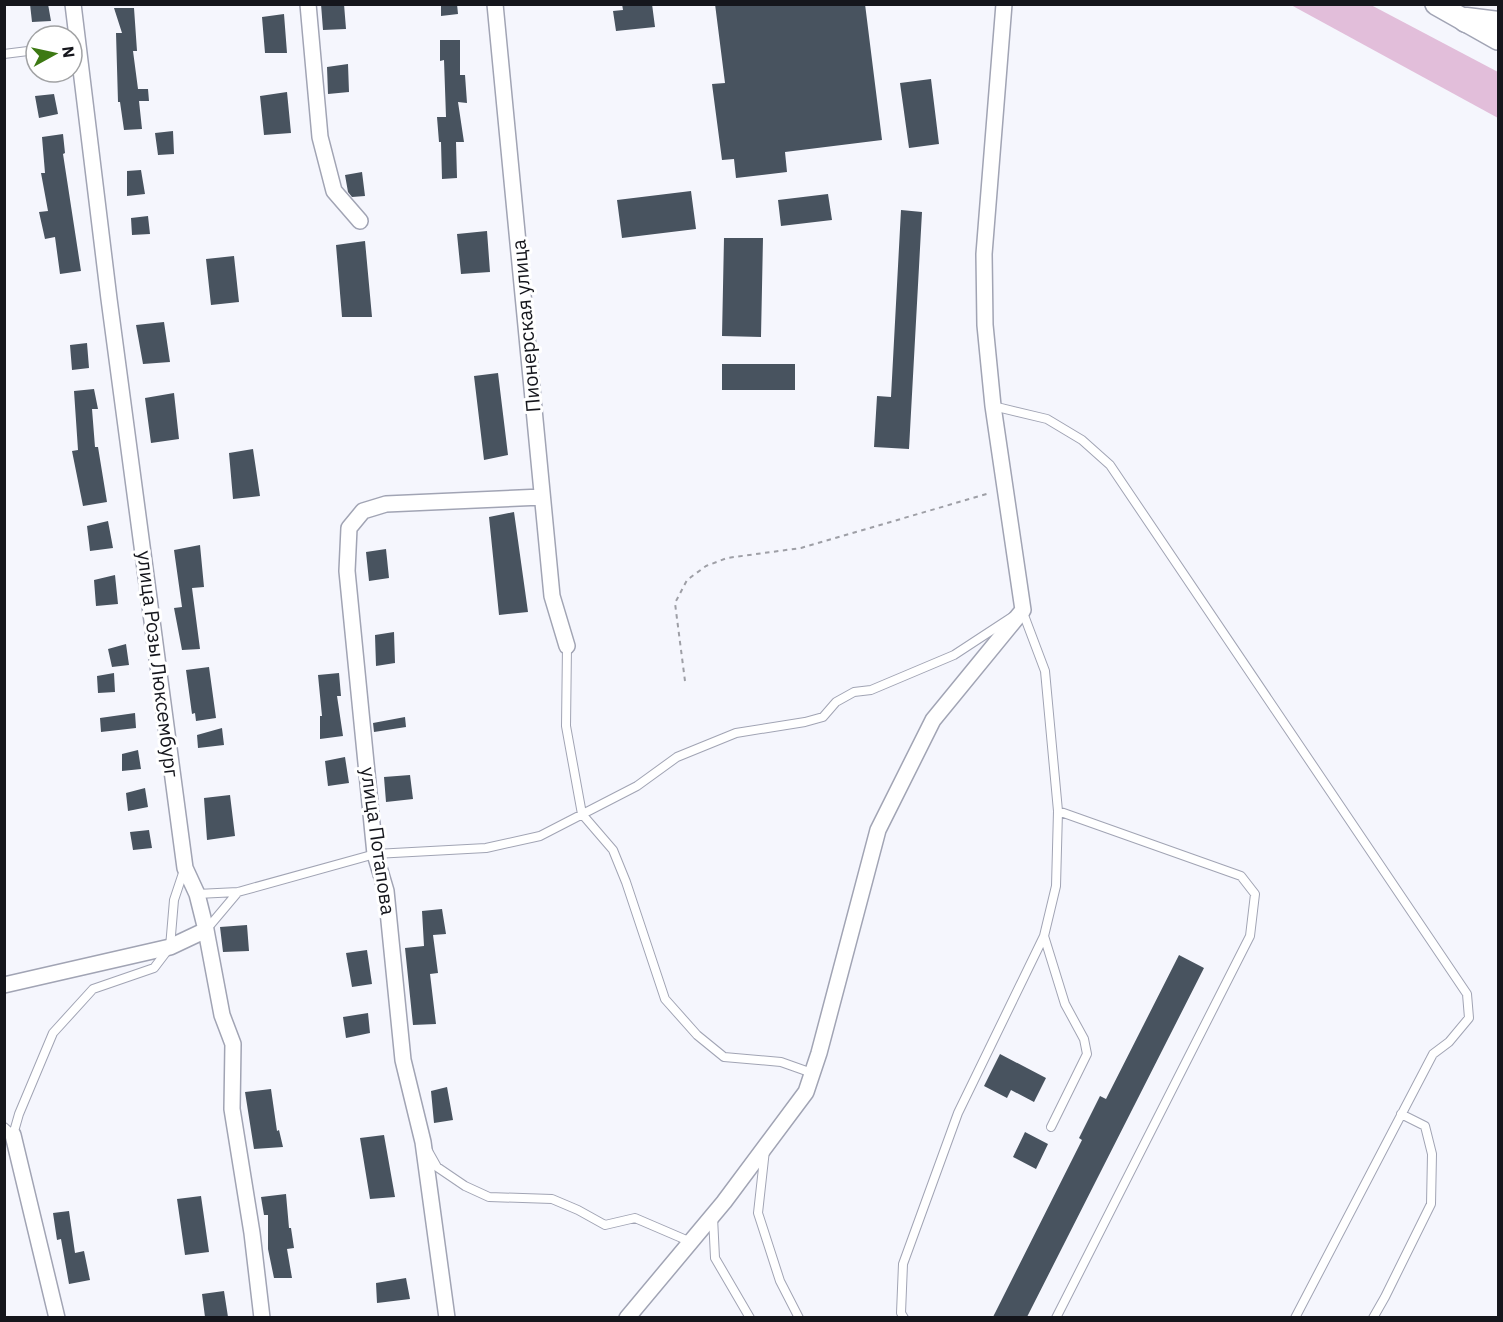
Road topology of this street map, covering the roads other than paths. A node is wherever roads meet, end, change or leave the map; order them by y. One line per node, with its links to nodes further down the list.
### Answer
1 (73, 4): 7 (street, улица Розы Люксембург)
2 (308, 4): 13 (street)
3 (495, 4): 15 (street, Пионерская улица)
4 (1004, 4): 14 (street)
5 (1436, 4): 6 (main road)
6 (1466, 20): 8 (main road); 9 (main road)
7 (74, 24)
8 (1498, 24)
9 (1498, 39)
10 (24, 52): 11 (lane)
11 (4, 54)
12 (79, 84): 21 (street, улица Розы Люксембург)
13 (360, 221)
14 (993, 406): 16 (street); 29 (lane)
15 (542, 497): 17 (street, Пионерская улица); 20 (street, улица Потапова)
16 (1023, 609): 18 (lane); 19 (lane); 28 (street)
17 (567, 646): 19 (lane)
18 (1058, 812): 25 (lane); 43 (lane)
19 (582, 814): 20 (lane); 28 (lane)
20 (375, 854): 22 (lane); 32 (street, улица Потапова)
21 (185, 868): 23 (street, улица Розы Люксембург); 26 (lane)
22 (238, 892): 23 (lane); 24 (lane)
23 (197, 894): 24 (street, улица Розы Люксембург)
24 (206, 930): 26 (street); 38 (street, улица Розы Люксембург)
25 (1044, 936): 30 (lane); 42 (lane)
26 (170, 947): 27 (street); 31 (lane)
27 (4, 985)
28 (812, 1073): 33 (street)
29 (1401, 1114): 44 (lane); 45 (lane)
30 (1051, 1127)
31 (9, 1131): 37 (street)
32 (423, 1142): 35 (lane); 39 (street, улица Потапова)
33 (766, 1146): 34 (street); 41 (lane)
34 (713, 1216): 35 (street); 40 (lane)
35 (691, 1242): 36 (street)
36 (626, 1316)
37 (57, 1317)
38 (262, 1317)
39 (447, 1317)
40 (750, 1317)
41 (799, 1317)
42 (903, 1317)
43 (1056, 1317)
44 (1295, 1317)
45 (1373, 1317)

